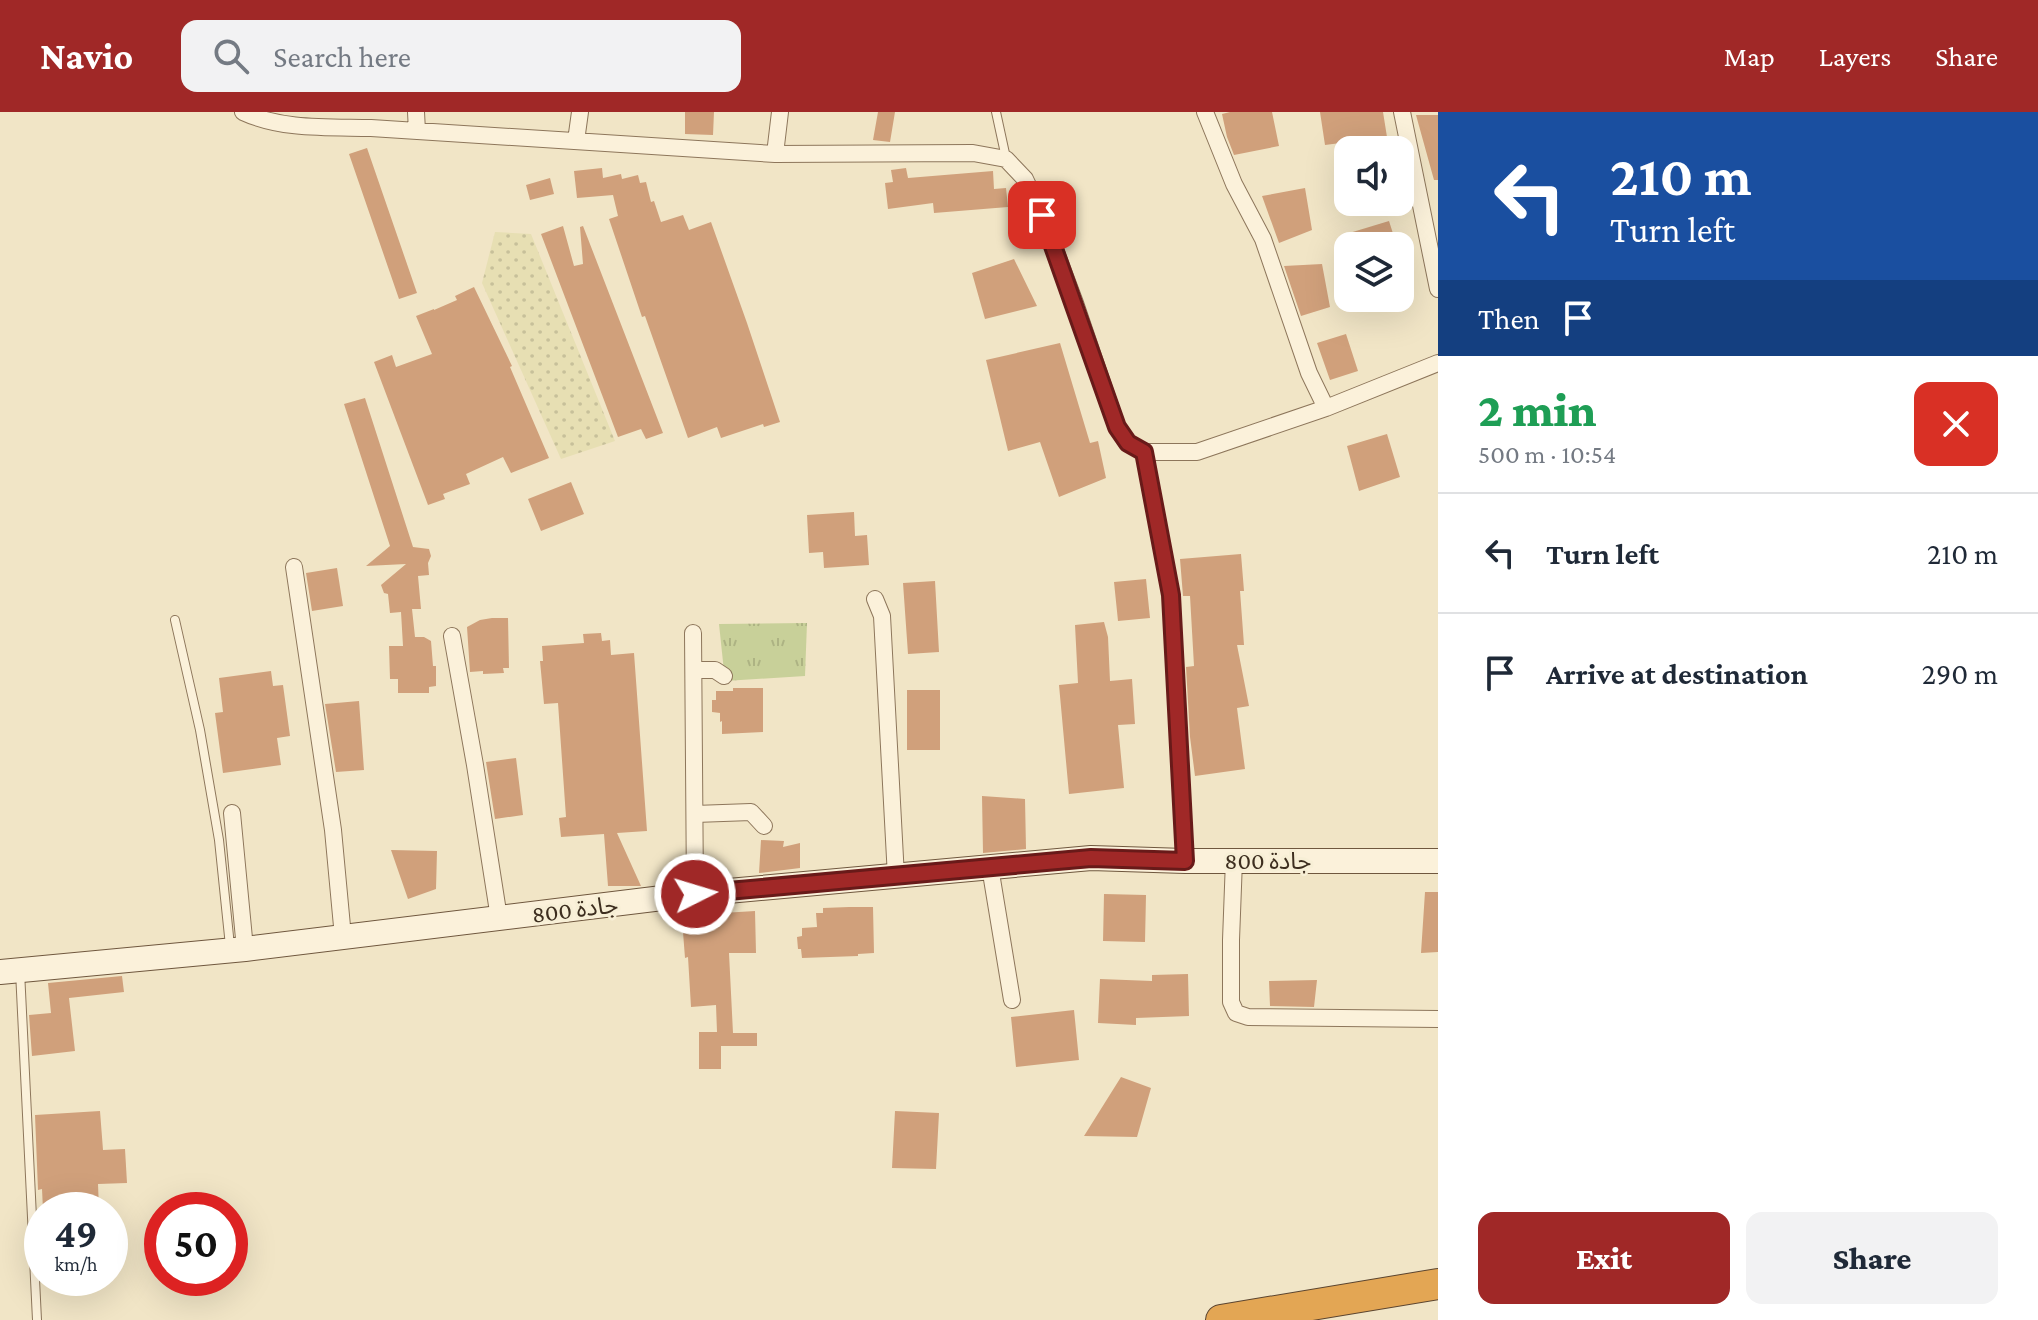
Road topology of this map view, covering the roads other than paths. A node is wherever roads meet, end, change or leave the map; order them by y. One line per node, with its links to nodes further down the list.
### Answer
1 (243, 112): 8 (street)
2 (416, 112): 8 (street)
3 (580, 112): 9 (street)
4 (780, 112): 10 (street)
5 (996, 112): 11 (lane)
6 (1205, 112): 14 (street)
7 (1402, 112): 12 (street)
8 (417, 131): 9 (street)
9 (576, 141): 10 (street)
10 (775, 154): 11 (street)
11 (1006, 159): 15 (street)
12 (1438, 289)
13 (1438, 363): 14 (street)
14 (1326, 408): 15 (street)
15 (1144, 452): 27 (street)
16 (294, 567): 33 (street)
17 (875, 599): 30 (street)
18 (175, 620): 34 (lane)
19 (693, 633): 21 (street)
20 (452, 636): 32 (street)
21 (694, 670): 22 (street); 24 (street)
22 (724, 676)
23 (232, 813): 34 (street)
24 (695, 814): 25 (street); 31 (street)
25 (764, 826)
26 (1234, 860): 27 (main road, جادة 800); 28 (main road, جادة 800); 37 (street)
27 (1185, 861): 29 (main road, جادة 800)
28 (1438, 861)
29 (990, 867): 30 (main road, جادة 800); 36 (street)
30 (896, 877): 31 (main road, جادة 800)
31 (695, 894): 32 (main road, جادة 800)
32 (499, 918): 33 (main road, جادة 800)
33 (343, 937): 34 (main road, جادة 800)
34 (238, 949): 35 (main road, جادة 800)
35 (10, 971): 39 (lane)
36 (1012, 1000)
37 (1438, 1019)
38 (1438, 1284): 40 (highway)
39 (37, 1320)
40 (1221, 1320)

